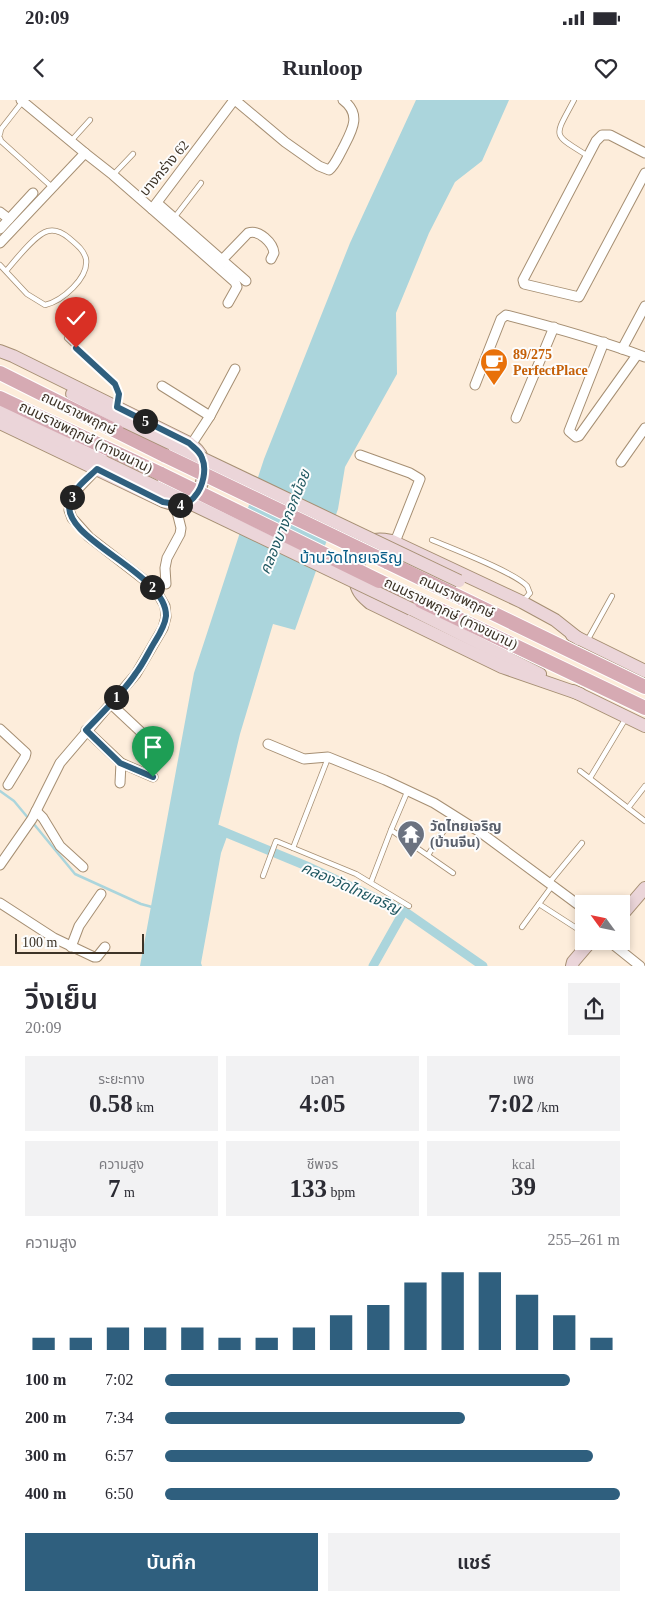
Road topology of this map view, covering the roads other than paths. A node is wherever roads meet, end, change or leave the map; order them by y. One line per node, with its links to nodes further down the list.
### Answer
1 (235, 100): 2 (street); 18 (street, บางกร่าง 62)
2 (343, 100)
3 (574, 100): 12 (lane)
4 (22, 101): 6 (lane); 8 (street, บางกร่าง 62)
5 (90, 120): 8 (lane)
6 (0, 134)
7 (0, 138): 16 (lane)
8 (71, 142): 9 (street, บางกร่าง 62)
9 (85, 153): 14 (street, บางกร่าง 62); 16 (street)
10 (645, 153): 12 (street)
11 (132, 154): 14 (lane)
12 (588, 156): 13 (street)
13 (645, 173)
14 (113, 175): 18 (street, บางกร่าง 62)
15 (201, 183): 20 (lane)
16 (53, 188): 23 (street)
17 (33, 193): 21 (street)
18 (154, 206): 20 (street); 29 (street)
19 (0, 212): 21 (street)
20 (174, 218): 24 (street)
21 (9, 220): 22 (street)
22 (0, 229)
23 (0, 243)
24 (222, 260): 25 (street); 28 (street)
25 (271, 260)
26 (0, 265): 27 (lane)
27 (6, 270): 27 (lane)
28 (246, 281)
29 (228, 303)
30 (645, 306): 34 (street)
31 (554, 327): 33 (street); 40 (street); 46 (street)
32 (67, 338): 43 (lane)
33 (604, 342): 34 (street); 36 (street)
34 (623, 346): 36 (street)
35 (0, 351): 43 (main road)
36 (641, 356)
37 (0, 359): 59 (main road, bridge)
38 (235, 369): 45 (street)
39 (0, 373): 61 (main road, ถนนราชพฤกษ์, bridge)
40 (475, 385)
41 (162, 386): 45 (street)
42 (0, 398): 64 (main road, ถนนราชพฤกษ์, bridge)
43 (117, 407): 49 (main road)
44 (0, 411): 52 (main road, ถนนราชพฤกษ์ (ทางขนาน))
45 (210, 416): 49 (street)
46 (516, 418)
47 (0, 423): 52 (main road)
48 (645, 428): 51 (street)
49 (191, 445): 53 (main road)
50 (360, 455): 55 (street)
51 (621, 462)
52 (100, 466): 53 (main road); 62 (main road, ถนนราชพฤกษ์ (ทางขนาน), bridge); 63 (street)
53 (174, 504): 56 (street)
54 (432, 540): 58 (lane)
55 (396, 542): 58 (main road); 62 (main road)
56 (166, 584)
57 (612, 596): 59 (lane)
58 (522, 602): 59 (main road)
59 (583, 641): 60 (main road)
60 (645, 671)
61 (645, 687)
62 (580, 694): 65 (main road, ถนนราชพฤกษ์ (ทางขนาน))
63 (111, 704): 68 (street); 69 (street)
64 (645, 708)
65 (627, 717): 66 (main road, ถนนราชพฤกษ์ (ทางขนาน)); 75 (lane)
66 (645, 726)
67 (0, 730): 77 (street)
68 (86, 730): 72 (street); 82 (street)
69 (142, 734)
70 (268, 744): 71 (street)
71 (328, 757): 79 (street); 86 (lane)
72 (120, 763): 74 (street); 76 (street)
73 (580, 771): 75 (lane)
74 (153, 777)
75 (590, 778): 80 (lane)
76 (120, 783)
77 (8, 785)
78 (645, 786): 80 (lane)
79 (408, 790): 81 (street); 84 (lane)
80 (628, 808): 83 (lane)
81 (454, 815): 87 (lane); 93 (street)
82 (31, 819): 88 (street); 89 (street)
83 (645, 821)
84 (391, 830): 87 (lane); 92 (lane)
85 (582, 843): 93 (lane)
86 (293, 848): 91 (lane); 92 (lane)
87 (428, 855): 90 (lane)
88 (0, 864)
89 (83, 867)
90 (454, 873)
91 (263, 876)
92 (371, 882): 99 (lane)
93 (551, 884): 96 (street); 98 (lane)
94 (645, 888): 100 (main road)
95 (101, 894): 103 (street)
96 (575, 902)
97 (0, 903): 103 (street)
98 (539, 904): 101 (lane); 102 (lane)
99 (410, 906)
100 (630, 906)
101 (522, 927)
102 (575, 927)
103 (71, 947): 104 (street)
104 (104, 947)
105 (583, 950): 107 (main road)
106 (620, 950): 108 (street)
107 (572, 966)
108 (640, 966)

